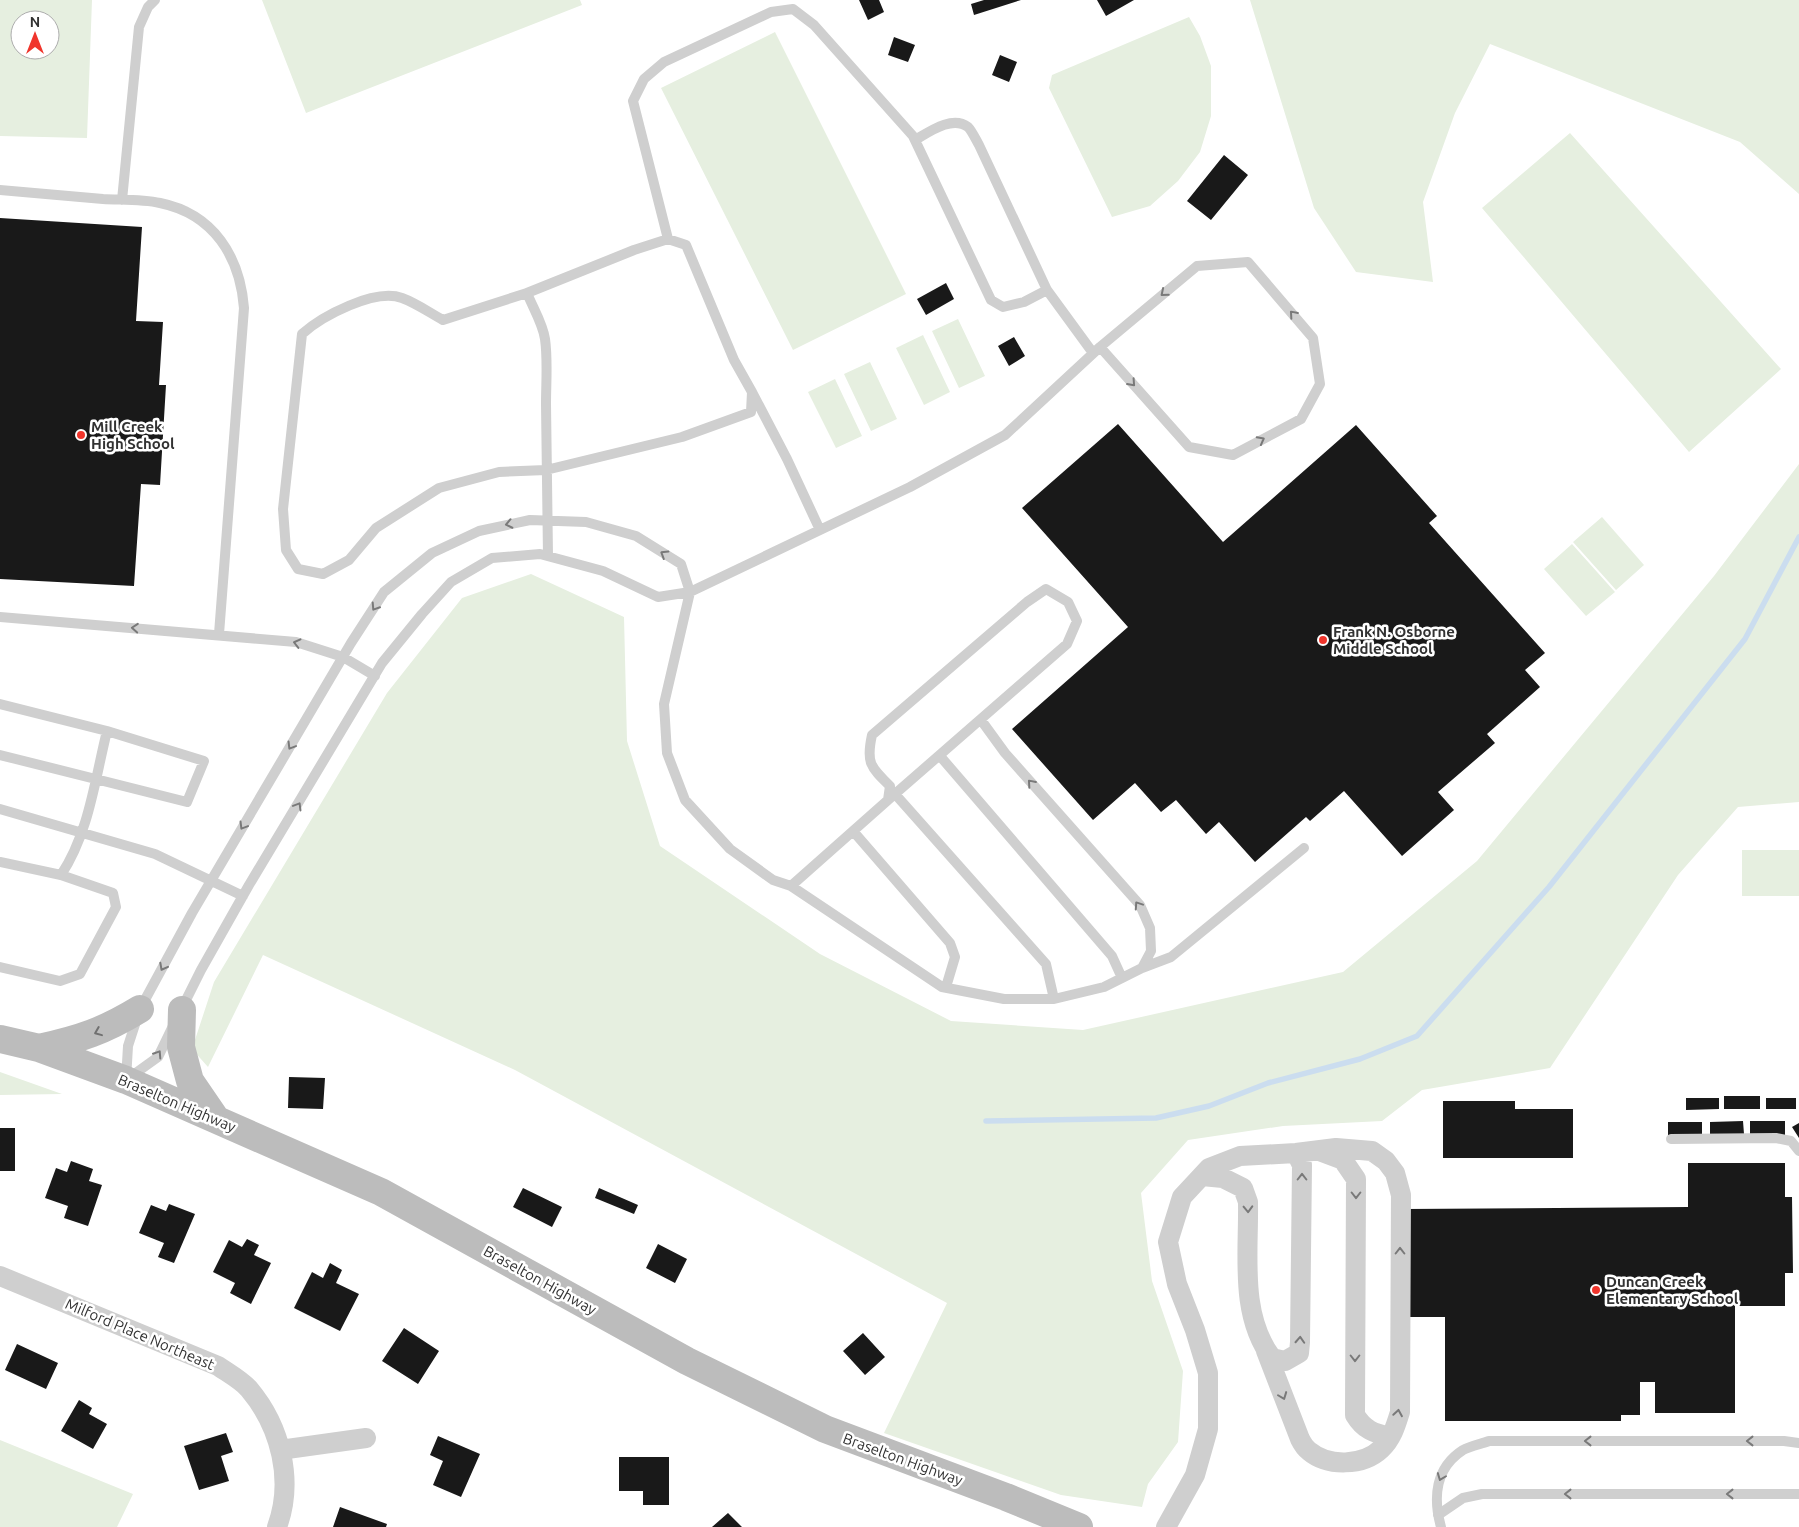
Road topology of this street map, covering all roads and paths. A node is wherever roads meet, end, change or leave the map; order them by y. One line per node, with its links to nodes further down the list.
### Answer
1 (155, 0): 4 (lane)
2 (915, 140): 5 (lane); 6 (lane); 6 (lane)
3 (0, 190): 4 (lane)
4 (122, 200): 16 (lane)
5 (668, 239): 7 (lane); 9 (lane)
6 (1047, 290): 8 (lane)
7 (527, 293): 10 (lane); 10 (lane)
8 (1096, 350): 8 (lane, one-way to 8); 12 (lane)
9 (752, 392): 10 (lane); 12 (lane)
10 (546, 470): 11 (lane)
11 (547, 520): 13 (lane); 14 (lane, one-way to 11); 17 (lane, one-way to 17)
12 (820, 530): 14 (lane)
13 (548, 556): 14 (lane); 18 (lane)
14 (690, 592): 33 (lane)
15 (0, 617): 16 (lane, one-way to 15)
16 (219, 634): 17 (lane, one-way to 16)
17 (343, 657): 18 (lane); 32 (lane, one-way to 32)
18 (375, 676): 34 (lane, one-way to 18)
19 (0, 704): 21 (lane)
20 (981, 720): 23 (lane); 25 (lane); 36 (lane, one-way to 20)
21 (107, 731): 24 (lane); 24 (lane)
22 (0, 755): 24 (lane)
23 (940, 756): 25 (lane); 37 (lane)
24 (95, 778): 28 (lane)
25 (891, 797): 27 (lane); 39 (lane)
26 (0, 809): 28 (lane)
27 (853, 831): 33 (lane); 38 (lane)
28 (82, 832): 31 (lane); 32 (lane)
29 (1304, 848): 36 (lane)
30 (0, 862): 31 (lane)
31 (61, 875): 35 (lane)
32 (212, 879): 34 (lane); 40 (lane, one-way to 40)
33 (791, 886): 38 (lane)
34 (243, 896): 41 (lane)
35 (0, 967)
36 (1142, 968): 37 (lane)
37 (1122, 978): 39 (lane)
38 (946, 988): 39 (lane)
39 (1054, 999)
40 (140, 1009): 43 (main road, one-way to 43); 44 (lane)
41 (182, 1010): 44 (lane, one-way to 41); 45 (main road)
42 (0, 1039): 43 (main road, Braselton Highway)
43 (39, 1048): 44 (main road, Braselton Highway)
44 (126, 1080): 45 (main road, Braselton Highway)
45 (216, 1119): 60 (main road, Braselton Highway)
46 (1671, 1139): 48 (lane)
47 (1327, 1149): 49 (street); 53 (street, one-way to 53); 53 (street, one-way to 47)
48 (1799, 1152)
49 (1296, 1153): 50 (street); 52 (street, one-way to 49)
50 (1202, 1176): 52 (street, one-way to 52); 61 (street)
51 (0, 1276): 56 (street, Milford Place Northeast)
52 (1266, 1350): 53 (street, one-way to 53)
53 (1390, 1437)
54 (366, 1438): 56 (street)
55 (1799, 1443): 58 (lane, one-way to 58)
56 (280, 1450): 59 (street, Milford Place Northeast)
57 (1799, 1494): 58 (lane, one-way to 58)
58 (1438, 1515): 62 (lane)
59 (277, 1527)
60 (1079, 1527)
61 (1166, 1527)
62 (1441, 1527)

